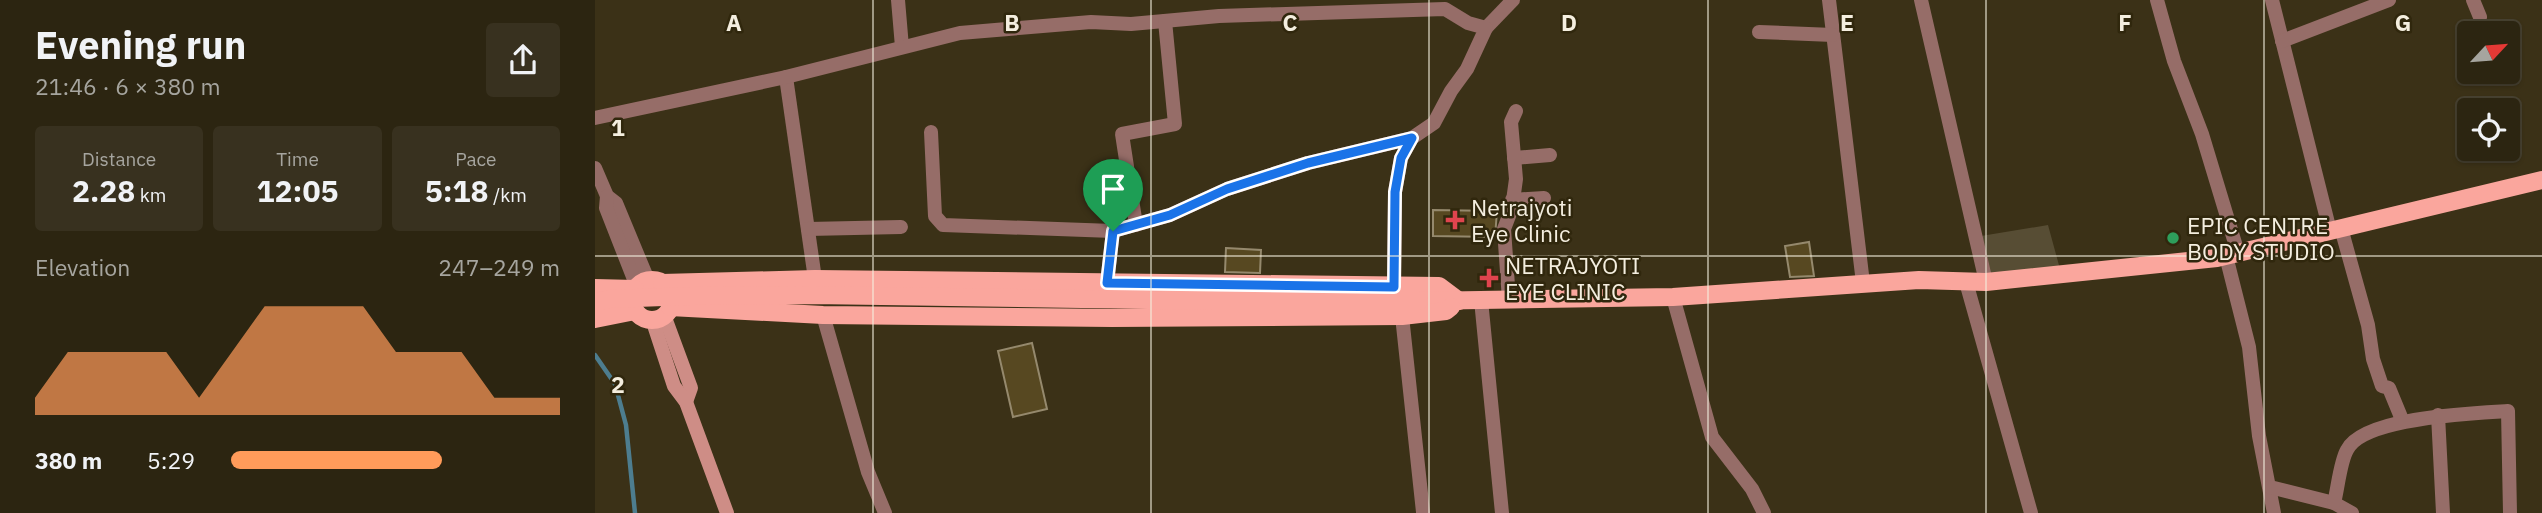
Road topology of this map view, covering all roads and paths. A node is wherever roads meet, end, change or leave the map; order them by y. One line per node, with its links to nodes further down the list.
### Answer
1 (898, 0): 15 (street)
2 (1513, 0): 11 (street)
3 (1829, 0): 13 (street)
4 (1921, 0): 35 (street)
5 (2157, 0): 32 (street)
6 (2272, 0): 14 (street)
7 (2389, 0): 14 (street)
8 (2473, 0): 9 (street)
9 (2480, 18)
10 (1165, 21): 11 (street); 15 (street); 27 (street)
11 (1486, 29): 20 (street)
12 (1759, 32): 13 (street)
13 (1833, 35): 37 (street)
14 (2282, 41): 30 (street)
15 (902, 47): 16 (street)
16 (786, 77): 18 (street); 29 (street)
17 (1516, 111): 22 (street)
18 (595, 118)
19 (931, 132): 31 (street)
20 (1412, 138): 27 (street); 39 (street)
21 (1550, 155): 22 (street)
22 (1514, 158): 26 (street)
23 (595, 169): 38 (street)
24 (2542, 180): 30 (main road)
25 (1544, 198): 26 (street)
26 (1512, 200): 43 (street)
27 (1136, 225): 31 (street)
28 (901, 227): 29 (street)
29 (808, 229): 33 (street)
30 (2336, 229): 32 (main road); 52 (street)
31 (1113, 231): 36 (street)
32 (2232, 254): 35 (main road); 53 (street)
33 (815, 279): 36 (main road); 38 (main road)
34 (1966, 282): 35 (main road); 37 (main road); 60 (street)
35 (1986, 282)
36 (1107, 283): 39 (main road)
37 (1863, 283): 41 (main road)
38 (645, 285): 40 (main road); 46 (main road); 47 (main road)
39 (1394, 287): 44 (main road)
40 (595, 288)
41 (1673, 297): 43 (main road); 59 (street)
42 (1481, 300): 43 (main road); 44 (main road); 58 (street)
43 (1509, 300)
44 (1459, 301): 45 (main road, bridge); 49 (main road)
45 (595, 302)
46 (635, 311): 47 (main road); 50 (main road)
47 (662, 314): 48 (main road); 56 (main road)
48 (823, 315): 49 (main road); 57 (street)
49 (1402, 316): 55 (street)
50 (601, 318)
51 (2438, 415): 52 (street); 63 (street); 64 (street)
52 (2403, 422): 54 (street)
53 (2270, 487): 54 (street); 61 (street)
54 (2334, 503): 62 (street)
55 (1423, 512)
56 (727, 513)
57 (885, 513)
58 (1503, 513)
59 (1764, 513)
60 (2031, 513)
61 (2274, 513)
62 (2352, 513)
63 (2444, 513)
64 (2510, 513)

